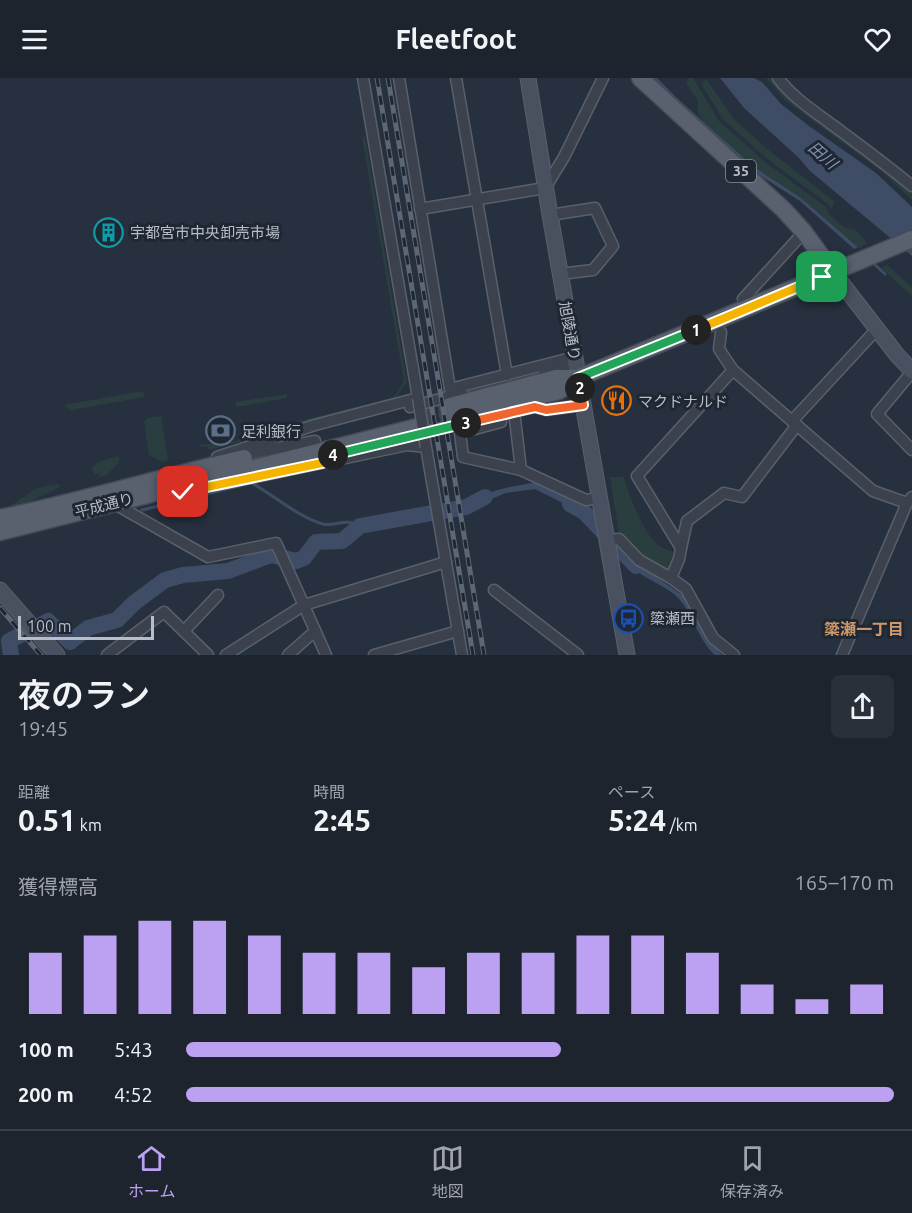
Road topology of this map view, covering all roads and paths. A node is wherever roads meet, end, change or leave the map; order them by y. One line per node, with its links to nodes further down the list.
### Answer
1 (363, 78): 24 (street)
2 (399, 78): 11 (street)
3 (456, 78): 10 (street)
4 (528, 78): 9 (street, 旭陵通り)
5 (603, 78): 9 (street)
6 (640, 78): 13 (main road, 35)
7 (778, 78): 8 (street)
8 (912, 186)
9 (545, 188): 10 (street); 12 (street, 旭陵通り)
10 (477, 199): 11 (street); 23 (street)
11 (420, 209): 23 (street)
12 (550, 215): 16 (street, 旭陵通り); 16 (street)
13 (804, 232): 15 (main road, 35); 17 (street)
14 (912, 239): 15 (main road)
15 (833, 272): 18 (street); 20 (main road)
16 (560, 274): 20 (street, 旭陵通り)
17 (742, 299)
18 (877, 329): 22 (street); 29 (street)
19 (721, 332): 21 (street)
20 (576, 367): 23 (street); 25 (street, 旭陵通り); 27 (main road); 30 (street)
21 (733, 370): 29 (street); 42 (street)
22 (912, 372): 32 (street)
23 (507, 375)
24 (418, 398): 30 (street); 31 (street, bridge)
25 (583, 405): 26 (street); 36 (street, 旭陵通り)
26 (546, 410): 28 (street); 33 (street)
27 (451, 412)
28 (515, 418): 34 (street); 34 (street)
29 (795, 423): 37 (street); 42 (street)
30 (315, 433): 30 (street); 35 (main road, 平成通り); 39 (main road, 平成通り)
31 (426, 447): 33 (street); 43 (street)
32 (912, 450)
33 (322, 463): 35 (street)
34 (521, 470): 36 (street)
35 (144, 495): 38 (main road, 平成通り)
36 (601, 498): 41 (street, 旭陵通り)
37 (910, 500): 52 (street)
38 (112, 503): 40 (main road, 平成通り); 48 (street)
39 (0, 518)
40 (0, 532)
41 (607, 540): 44 (street); 62 (street, 旭陵通り)
42 (681, 548): 44 (street)
43 (446, 562): 48 (street); 51 (street)
44 (671, 578): 63 (street)
45 (0, 590): 53 (street)
46 (494, 590): 61 (street)
47 (218, 595): 49 (street)
48 (304, 605): 50 (street); 56 (street)
49 (184, 631): 54 (street); 55 (street)
50 (315, 631): 57 (street); 58 (street)
51 (458, 631): 59 (street); 60 (street)
52 (846, 653)
53 (57, 655)
54 (106, 655)
55 (208, 655)
56 (226, 655)
57 (288, 655)
58 (326, 655)
59 (374, 655)
60 (462, 655)
61 (578, 655)
62 (627, 655)
63 (734, 655)

